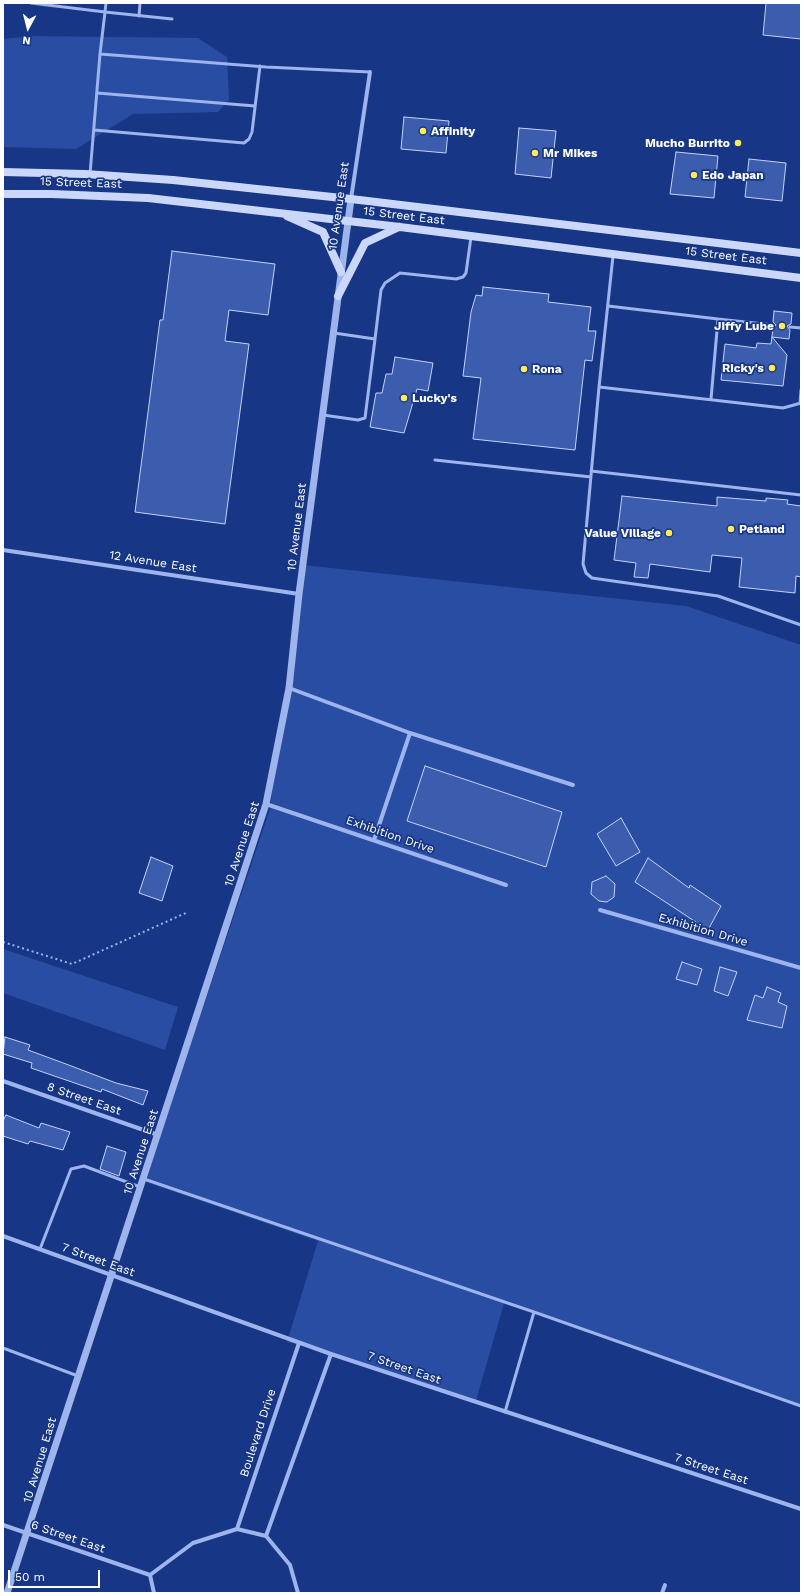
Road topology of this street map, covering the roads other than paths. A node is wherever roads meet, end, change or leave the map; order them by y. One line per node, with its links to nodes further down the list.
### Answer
1 (30, 3): 5 (lane)
2 (66, 3): 5 (lane)
3 (106, 3): 6 (lane)
4 (140, 3): 7 (lane)
5 (65, 7): 6 (lane)
6 (105, 12): 7 (lane); 9 (lane)
7 (139, 16): 8 (lane)
8 (172, 19)
9 (100, 54): 10 (lane); 12 (lane)
10 (260, 66): 11 (lane); 13 (lane)
11 (370, 72): 18 (street, 10 Avenue East)
12 (97, 93): 13 (lane); 14 (lane)
13 (255, 106): 14 (lane)
14 (94, 130): 16 (lane)
15 (3, 172): 16 (main road, 15 Street East)
16 (90, 175): 18 (main road, 15 Street East)
17 (3, 194): 19 (main road, 15 Street East)
18 (351, 199): 20 (street, 10 Avenue East); 23 (main road, 15 Street East)
19 (279, 212): 20 (main road, 15 Street East); 25 (main road)
20 (349, 221): 21 (main road, 15 Street East); 25 (street, 10 Avenue East)
21 (400, 227): 22 (main road, 15 Street East); 27 (main road)
22 (471, 236): 24 (main road, 15 Street East); 34 (lane)
23 (801, 253)
24 (614, 254): 26 (main road, 15 Street East); 28 (lane)
25 (341, 272): 27 (street, 10 Avenue East)
26 (801, 278)
27 (338, 296): 33 (street, 10 Avenue East)
28 (608, 306): 29 (lane); 35 (lane)
29 (718, 319): 30 (lane); 37 (lane)
30 (773, 325)
31 (790, 327): 32 (lane)
32 (801, 328)
33 (334, 333): 34 (lane); 39 (street, 10 Avenue East)
34 (374, 339): 39 (lane)
35 (599, 387): 37 (lane); 41 (lane)
36 (801, 390): 38 (lane)
37 (711, 399): 38 (lane)
38 (800, 403)
39 (323, 415): 45 (street, 10 Avenue East)
40 (435, 460): 42 (lane)
41 (591, 471): 42 (lane); 43 (lane)
42 (591, 477): 46 (lane)
43 (801, 495)
44 (3, 550): 45 (street, 12 Avenue East)
45 (299, 594): 47 (street, 10 Avenue East)
46 (801, 625)
47 (289, 688): 48 (street); 50 (street, 10 Avenue East)
48 (410, 733): 49 (street); 51 (street)
49 (573, 785)
50 (266, 804): 51 (street, Exhibition Drive); 56 (street, 10 Avenue East)
51 (374, 840): 52 (street, Exhibition Drive)
52 (506, 885)
53 (600, 910): 54 (street, Exhibition Drive)
54 (801, 968)
55 (3, 1081): 56 (street, 8 Street East)
56 (158, 1136): 57 (street, 10 Avenue East)
57 (144, 1179): 58 (street, 10 Avenue East); 62 (lane)
58 (141, 1188): 60 (lane); 61 (street, 10 Avenue East)
59 (3, 1236): 60 (street, 7 Street East)
60 (40, 1249): 61 (street, 7 Street East)
61 (111, 1275): 63 (street, 7 Street East); 66 (street, 10 Avenue East)
62 (534, 1312): 67 (lane); 68 (lane)
63 (299, 1343): 65 (street, 7 Street East); 71 (street, Boulevard Drive)
64 (3, 1348): 66 (lane)
65 (331, 1354): 68 (street, 7 Street East); 73 (street)
66 (78, 1376): 72 (street, 10 Avenue East)
67 (801, 1406)
68 (504, 1412): 69 (street, 7 Street East)
69 (801, 1509)
70 (3, 1525): 72 (street, 6 Street East)
71 (237, 1529): 73 (street); 74 (street)
72 (28, 1534): 74 (street, 6 Street East); 76 (street, 10 Avenue East)
73 (266, 1536): 78 (street)
74 (150, 1575): 77 (street)
75 (665, 1585): 79 (street)
76 (7, 1593)
77 (154, 1593)
78 (298, 1593)
79 (662, 1593)

